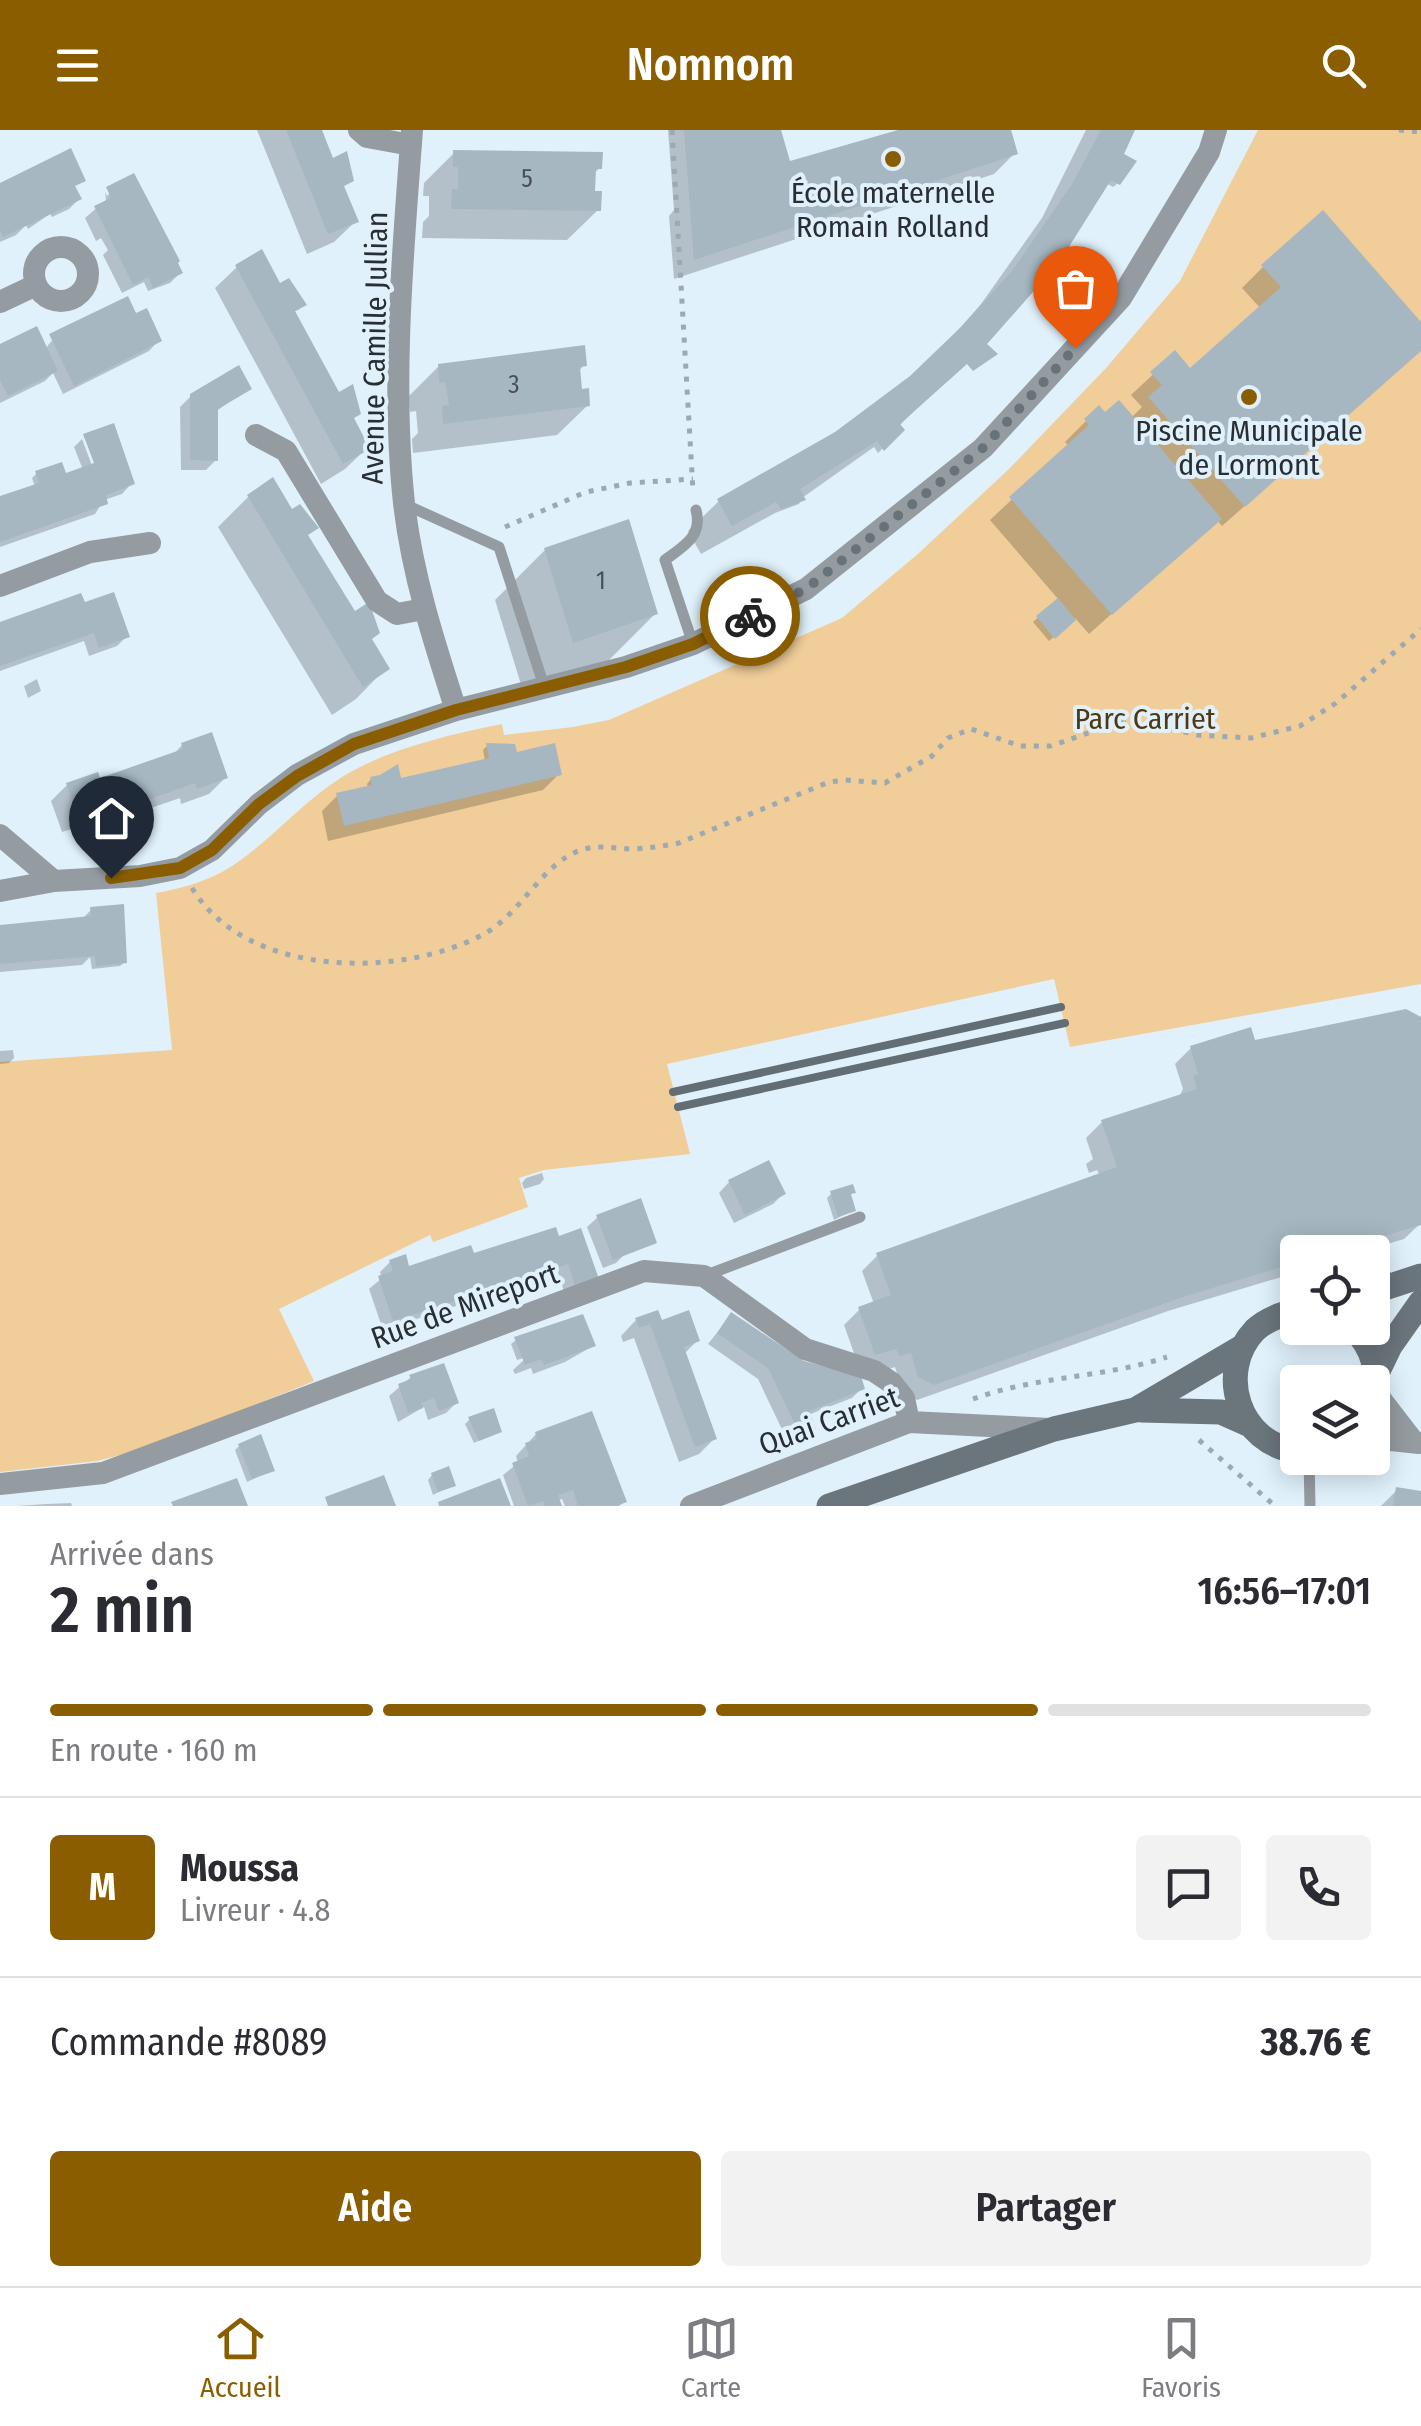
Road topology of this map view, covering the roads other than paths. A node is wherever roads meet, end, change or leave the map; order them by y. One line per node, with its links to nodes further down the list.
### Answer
1 (359, 130): 3 (street, Avenue Camille Jullian)
2 (1216, 130): 12 (street)
3 (411, 137): 7 (street, Avenue Camille Jullian)
4 (36, 285): 5 (street)
5 (0, 302)
6 (256, 435): 11 (street, Avenue Camille Jullian)
7 (404, 504): 11 (street, Avenue Camille Jullian); 13 (lane)
8 (696, 510): 12 (lane)
9 (150, 543): 10 (street)
10 (0, 586)
11 (424, 610): 14 (street, Avenue Camille Jullian)
12 (693, 644): 13 (street)
13 (544, 686): 14 (street)
14 (456, 710): 16 (street)
15 (0, 834): 16 (street)
16 (54, 881): 17 (street)
17 (0, 891)
18 (860, 1218): 19 (lane)
19 (704, 1276): 28 (street); 35 (street, Rue de Mireport)
20 (1421, 1276): 21 (main road)
21 (1390, 1286)
22 (1421, 1302): 25 (main road)
23 (1280, 1315): 24 (main road, Quai Carriet)
24 (1242, 1347): 27 (main road, Quai Carriet); 29 (main road)
25 (1384, 1365)
26 (1390, 1409): 32 (street)
27 (1135, 1410): 29 (main road, Quai Carriet); 30 (main road, Quai Carriet)
28 (909, 1422): 30 (street, Quai Carriet); 36 (street, Quai Carriet)
29 (1248, 1424): 33 (main road, Quai Carriet)
30 (1054, 1429): 37 (main road, Quai Carriet)
31 (1390, 1440): 32 (street)
32 (1417, 1442)
33 (1280, 1447)
34 (1309, 1475): 38 (lane)
35 (0, 1484)
36 (691, 1506)
37 (829, 1506)
38 (1310, 1506)

